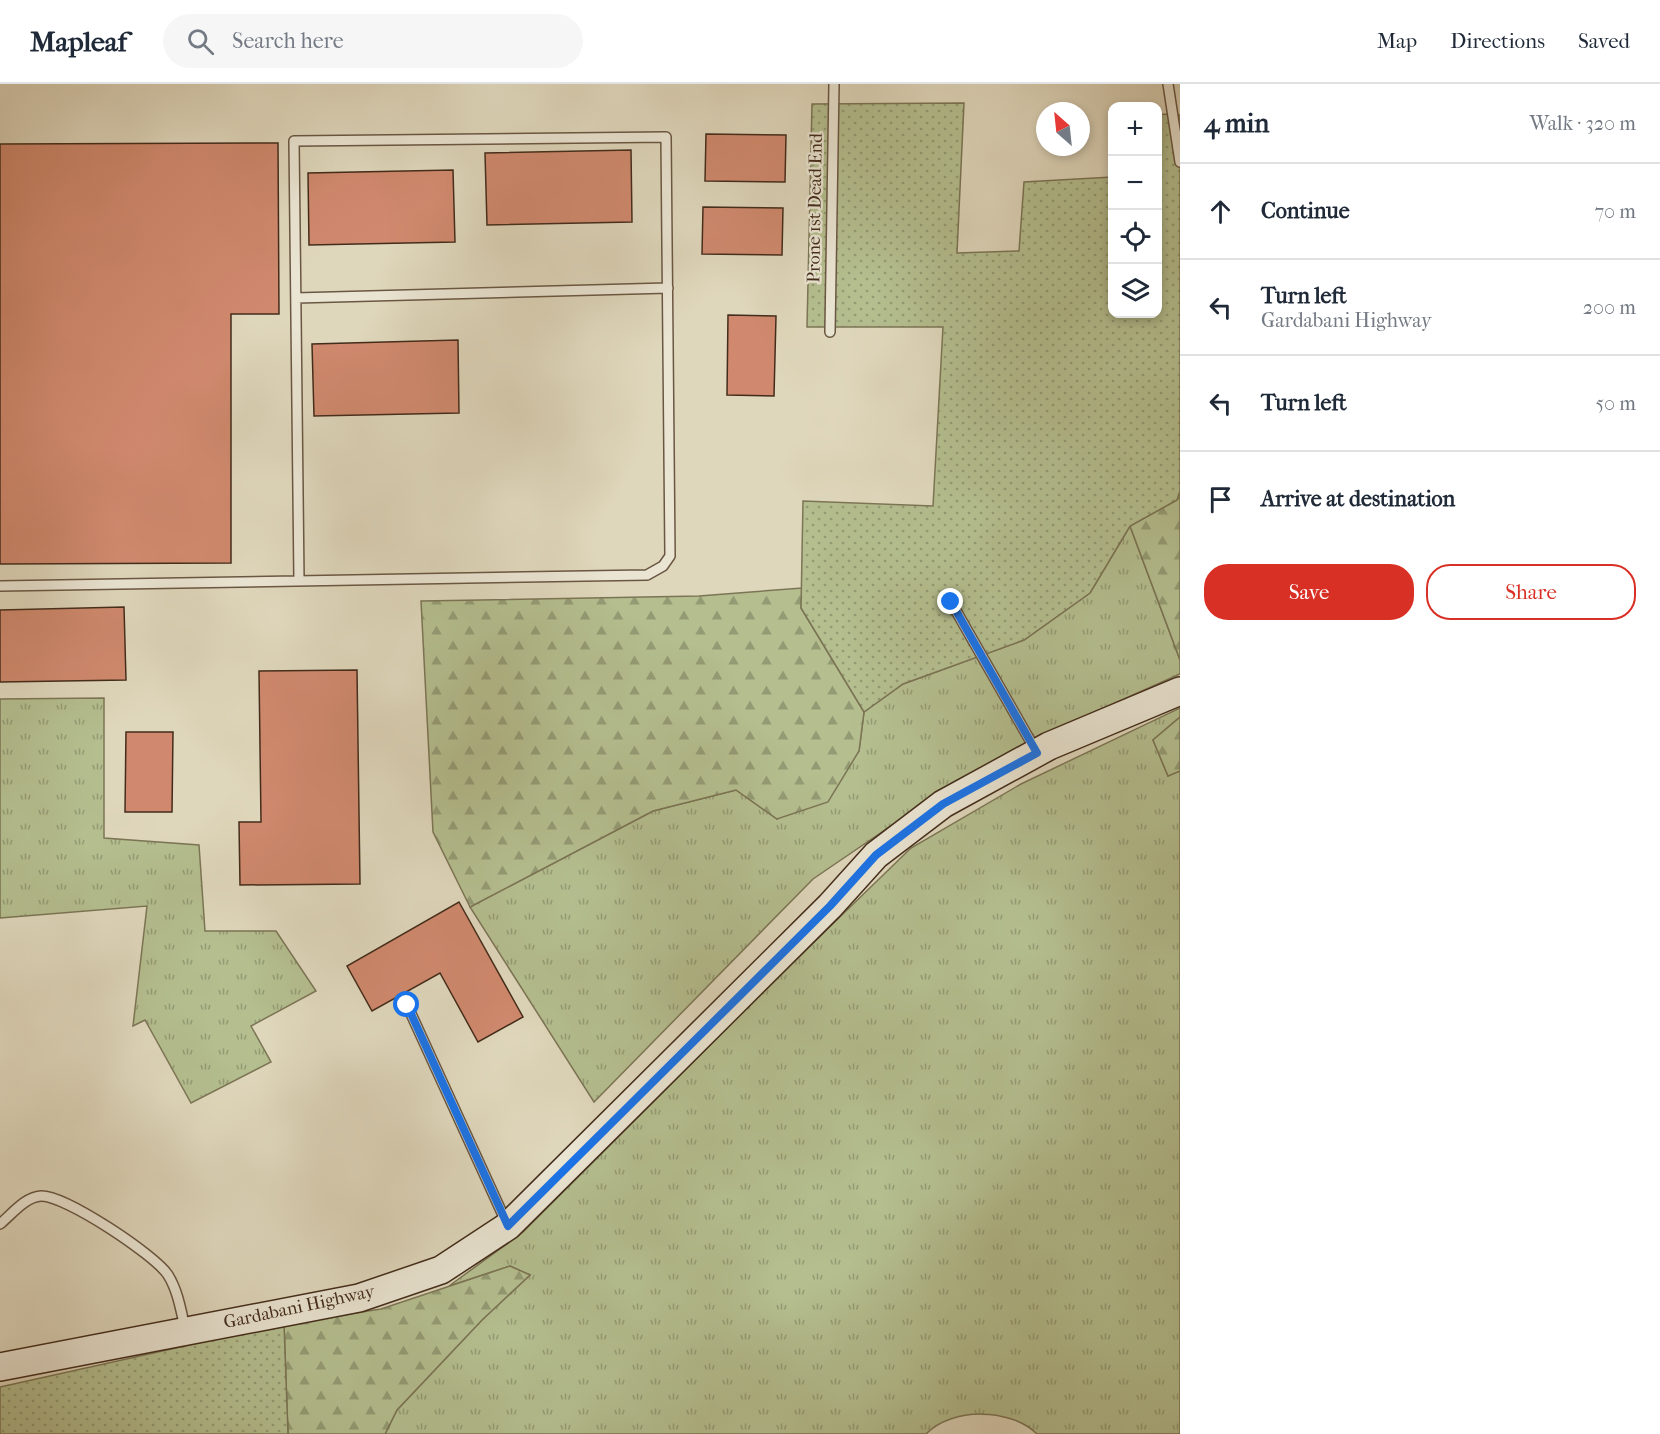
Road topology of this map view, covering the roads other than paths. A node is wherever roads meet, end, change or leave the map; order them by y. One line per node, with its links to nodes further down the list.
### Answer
1 (834, 84): 6 (lane, Prone 1st Dead End)
2 (1168, 84): 3 (lane)
3 (1180, 162)
4 (668, 288): 5 (lane); 5 (lane); 7 (lane)
5 (296, 298): 7 (lane)
6 (830, 332)
7 (299, 581): 8 (lane)
8 (0, 586)
9 (951, 602): 11 (lane)
10 (1180, 691): 11 (main road, Gardabani Highway)
11 (1037, 753): 14 (main road, Gardabani Highway)
12 (407, 1005): 14 (lane)
13 (0, 1224): 15 (lane)
14 (508, 1226): 15 (main road, Gardabani Highway)
15 (185, 1330): 16 (main road, Gardabani Highway)
16 (0, 1367)

